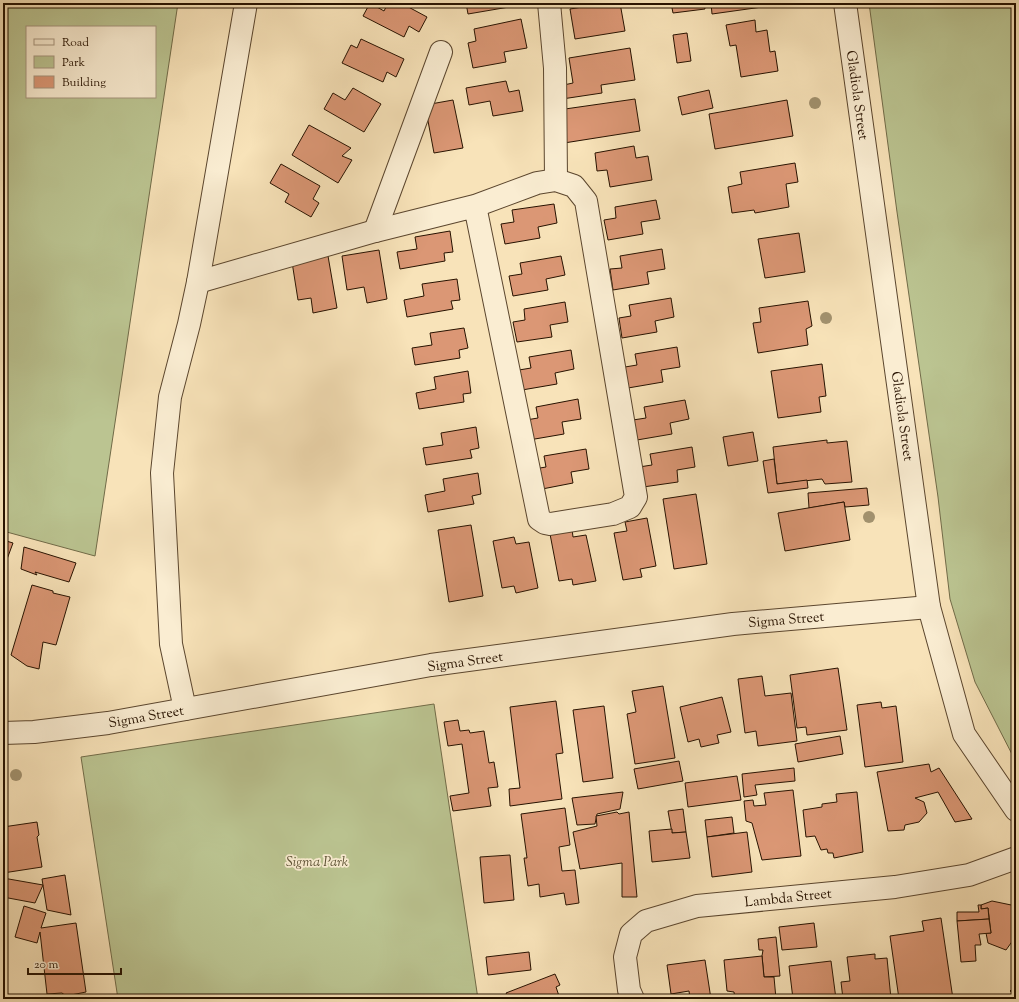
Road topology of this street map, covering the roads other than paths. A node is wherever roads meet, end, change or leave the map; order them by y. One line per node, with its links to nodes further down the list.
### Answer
1 (246, 3): 8 (street)
2 (549, 3): 5 (street)
3 (845, 3): 9 (street, Gladiola Street)
4 (441, 52): 7 (street)
5 (556, 180): 6 (street); 6 (street)
6 (474, 206): 7 (street)
7 (375, 231): 8 (street)
8 (198, 282): 10 (street)
9 (929, 607): 10 (street, Sigma Street); 12 (street, Gladiola Street)
10 (185, 709): 11 (street, Sigma Street)
11 (3, 733)
12 (1016, 810)
13 (1016, 858): 14 (street, Lambda Street)
14 (633, 999)

